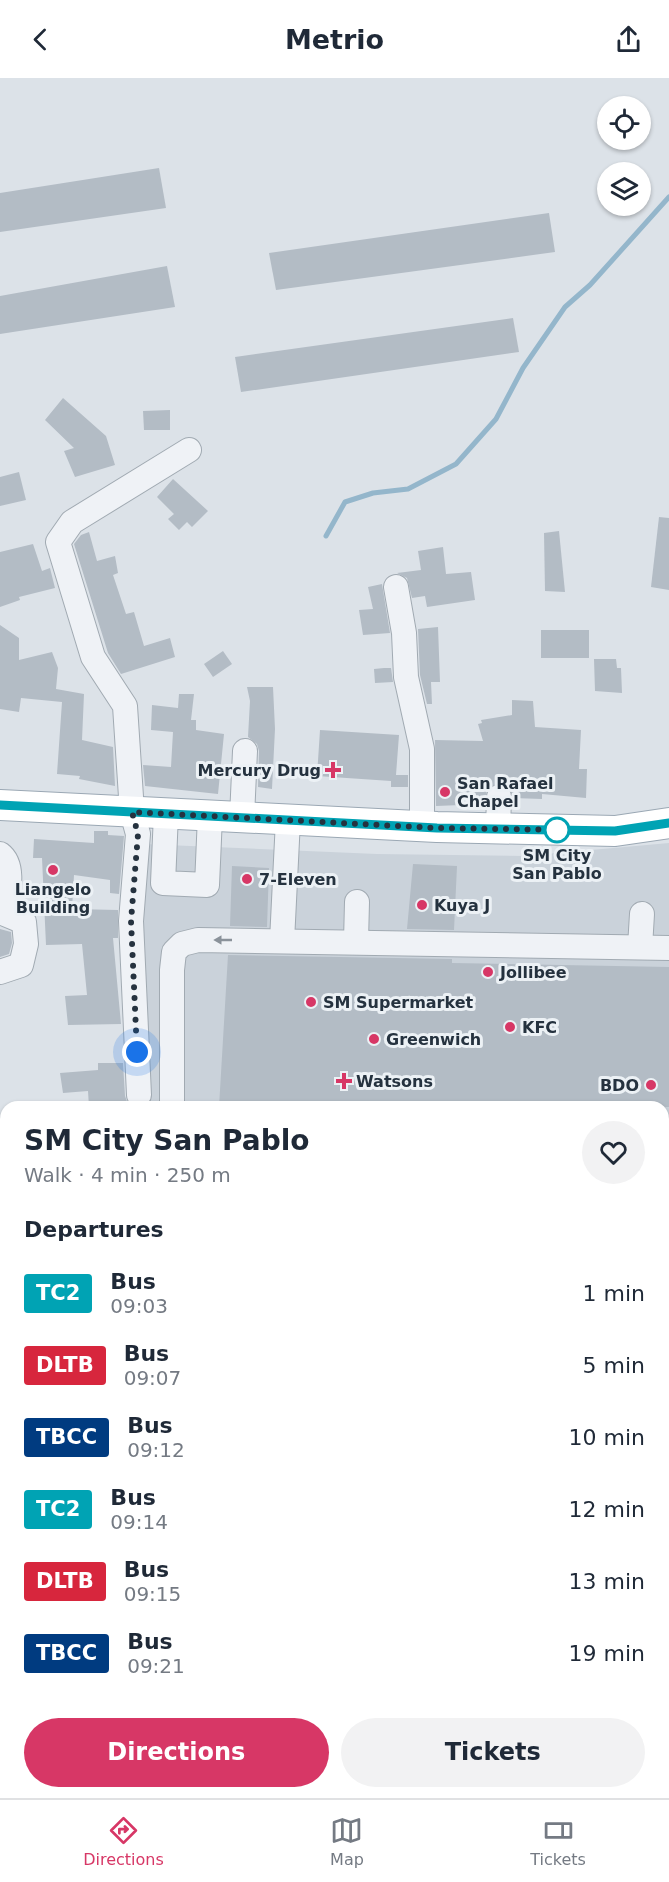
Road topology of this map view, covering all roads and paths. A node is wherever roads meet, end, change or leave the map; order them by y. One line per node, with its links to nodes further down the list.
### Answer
1 (189, 450): 6 (street)
2 (396, 587): 12 (street)
3 (245, 751): 9 (street)
4 (499, 797): 13 (street)
5 (0, 805): 6 (main road)
6 (132, 812): 7 (main road); 23 (street)
7 (166, 814): 8 (main road); 8 (street)
8 (210, 816): 9 (main road)
9 (242, 817): 10 (main road)
10 (288, 820): 12 (main road); 18 (street)
11 (669, 823): 13 (main road)
12 (422, 826): 13 (main road)
13 (498, 829)
14 (0, 854): 16 (street)
15 (357, 902): 19 (street)
16 (3, 913): 22 (street)
17 (642, 914): 20 (street)
18 (282, 940): 19 (street); 24 (street, one-way to 24)
19 (356, 941): 20 (street)
20 (640, 947): 21 (street)
21 (669, 948)
22 (0, 972)
23 (138, 1095)
24 (172, 1101)

